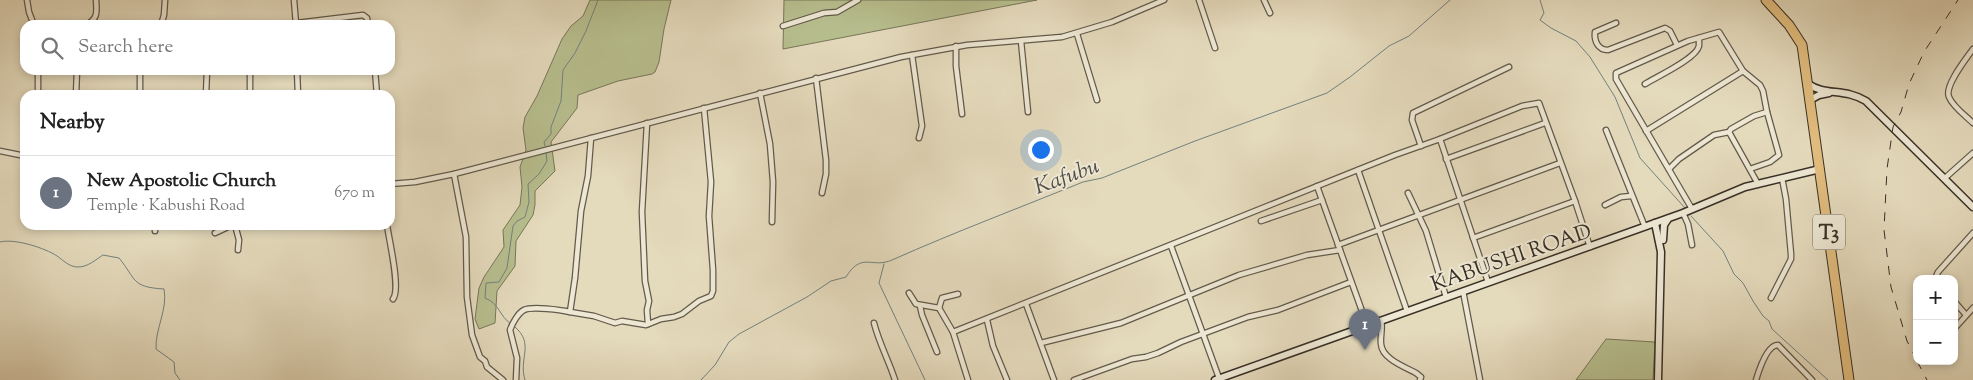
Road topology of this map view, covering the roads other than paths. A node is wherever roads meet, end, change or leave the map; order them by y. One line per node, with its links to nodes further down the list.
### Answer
1 (27, 0): 11 (street)
2 (96, 0): 12 (street)
3 (166, 0): 13 (street)
4 (294, 0): 14 (street)
5 (858, 0): 18 (street)
6 (1164, 0): 19 (street)
7 (1199, 0): 24 (street)
8 (1264, 0): 10 (street)
9 (1766, 0): 38 (highway, T3)
10 (1270, 13)
11 (32, 20)
12 (92, 20)
13 (163, 20)
14 (296, 20)
15 (326, 20): 16 (street)
16 (367, 20)
17 (1616, 23): 22 (street)
18 (783, 26)
19 (1077, 34): 21 (street); 48 (street)
20 (1699, 38): 22 (street); 28 (street); 37 (street)
21 (1021, 41): 23 (street); 51 (street)
22 (1677, 45): 58 (street)
23 (956, 46): 26 (street); 53 (street)
24 (1215, 48)
25 (1973, 49): 55 (street)
26 (912, 55): 36 (street); 61 (street)
27 (1509, 67): 63 (street)
28 (1743, 71): 52 (street); 58 (street)
29 (38, 75): 39 (street)
30 (77, 75): 40 (street)
31 (140, 75): 41 (street)
32 (207, 75): 42 (street)
33 (250, 75): 43 (street)
34 (296, 75): 44 (street)
35 (375, 75): 45 (street)
36 (816, 78): 47 (street); 79 (street)
37 (1644, 84)
38 (1808, 84): 46 (main road); 49 (highway, T3)
39 (38, 90)
40 (76, 90)
41 (140, 90)
42 (206, 90)
43 (249, 90)
44 (298, 90)
45 (377, 90)
46 (1835, 91): 49 (main road); 75 (main road)
47 (760, 93): 50 (street); 92 (street)
48 (1097, 100)
49 (1810, 100): 71 (highway, T3)
50 (704, 108): 56 (street); 129 (street)
51 (1028, 112)
52 (1766, 112): 59 (street); 70 (street)
53 (962, 114)
54 (1545, 123): 62 (street); 67 (street); 68 (street)
55 (1973, 123)
56 (647, 124): 60 (street); 129 (street)
57 (1606, 130): 81 (street)
58 (1646, 130): 69 (street)
59 (1729, 132): 69 (street); 70 (street)
60 (591, 138): 73 (street); 124 (street)
61 (919, 138)
62 (1440, 138): 63 (street); 67 (street)
63 (1421, 146): 72 (street)
64 (0, 151): 66 (street)
65 (1973, 153): 75 (street)
66 (20, 155)
67 (1446, 159): 82 (street)
68 (1560, 163): 82 (street); 84 (street)
69 (1669, 169): 87 (street)
70 (1750, 169): 77 (street)
71 (1820, 169): 74 (main road, KABUSHI ROAD); 149 (highway, T3)
72 (1358, 170): 78 (street); 98 (street)
73 (454, 174): 76 (street); 137 (street)
74 (1782, 178): 77 (main road, KABUSHI ROAD); 116 (street)
75 (1945, 178): 86 (main road)
76 (395, 184)
77 (1758, 184): 87 (main road, KABUSHI ROAD)
78 (1317, 186): 83 (street); 103 (street)
79 (822, 193)
80 (1408, 193): 89 (street)
81 (1631, 196): 85 (street); 94 (street)
82 (1460, 199): 89 (street); 101 (street)
83 (1322, 200): 91 (street); 105 (street)
84 (1575, 201): 101 (street); 104 (street)
85 (1605, 205)
86 (1973, 207)
87 (1692, 209): 88 (main road, KABUSHI ROAD)
88 (1683, 213): 90 (main road, KABUSHI ROAD); 102 (street)
89 (1419, 216): 98 (street); 115 (street)
90 (1668, 219): 93 (main road, KABUSHI ROAD); 107 (main road)
91 (1261, 221)
92 (772, 222)
93 (1655, 223): 94 (main road, KABUSHI ROAD); 107 (main road)
94 (1644, 227): 104 (main road, KABUSHI ROAD)
95 (222, 230): 99 (street)
96 (235, 230): 106 (street)
97 (388, 230): 117 (street)
98 (1379, 230): 105 (street); 123 (street)
99 (216, 233)
100 (1973, 233): 108 (street)
101 (1473, 238): 110 (street)
102 (1692, 245)
103 (1171, 246): 114 (street); 118 (street)
104 (1590, 247): 110 (main road, KABUSHI ROAD)
105 (1339, 248): 109 (street); 114 (street)
106 (238, 250)
107 (1661, 252): 146 (main road)
108 (1937, 275)
109 (1351, 282): 131 (street); 133 (street)
110 (1488, 282): 111 (main road, KABUSHI ROAD)
111 (1463, 291): 115 (main road, KABUSHI ROAD); 145 (street)
112 (909, 292): 119 (street)
113 (958, 294): 121 (street)
114 (1189, 294): 133 (street); 134 (street)
115 (1446, 297): 123 (main road, KABUSHI ROAD)
116 (1771, 298)
117 (393, 299)
118 (1026, 304): 126 (street); 134 (street)
119 (920, 306): 121 (street); 135 (street)
120 (1958, 306): 125 (street)
121 (939, 308): 132 (street)
122 (1973, 308): 125 (street)
123 (1407, 311): 127 (main road, KABUSHI ROAD)
124 (570, 312): 129 (street); 138 (street)
125 (1966, 315): 130 (street)
126 (987, 320): 132 (street); 141 (street)
127 (1381, 320): 131 (main road, KABUSHI ROAD); 144 (street)
128 (874, 323): 139 (street)
129 (648, 324)
130 (1958, 324)
131 (1367, 325): 136 (main road, KABUSHI ROAD)
132 (953, 332): 140 (street)
133 (1204, 334): 136 (street); 143 (street)
134 (1041, 343): 142 (street)
135 (937, 352)
136 (1217, 379)
137 (503, 380)
138 (516, 380)
139 (896, 380)
140 (968, 380)
141 (1007, 380)
142 (1054, 380)
143 (1074, 380)
144 (1420, 380)
145 (1480, 380)
146 (1658, 380)
147 (1756, 380): 148 (street)
148 (1812, 380)
149 (1849, 380)

